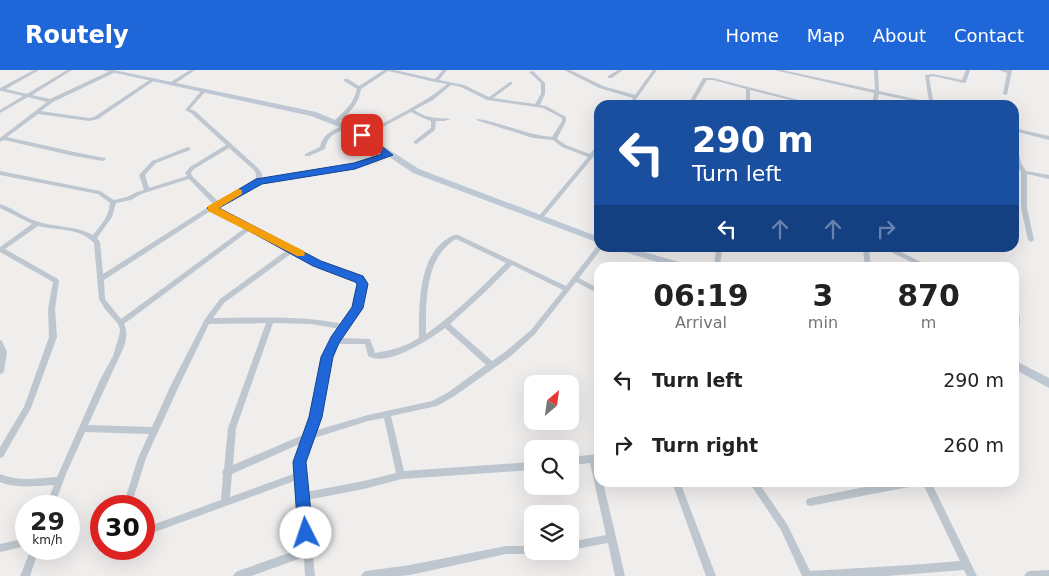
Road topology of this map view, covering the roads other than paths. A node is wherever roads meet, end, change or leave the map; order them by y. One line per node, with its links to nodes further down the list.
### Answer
1 (37, 70): 25 (street)
2 (70, 70): 29 (street)
3 (193, 70): 22 (street)
4 (388, 70): 19 (street); 23 (street)
5 (445, 70): 19 (street)
6 (566, 70): 30 (street)
7 (621, 70): 16 (street)
8 (655, 70): 30 (street)
9 (778, 70): 27 (street)
10 (876, 70): 27 (street)
11 (968, 70): 38 (street)
12 (1000, 70): 14 (street)
13 (108, 71): 17 (street); 39 (street)
14 (1010, 71): 28 (street)
15 (531, 72): 40 (street)
16 (610, 77)
17 (153, 80): 22 (street); 43 (street)
18 (346, 80): 23 (street)
19 (436, 81): 20 (street)
20 (451, 83): 31 (street); 41 (street)
21 (510, 83): 31 (street)
22 (171, 84): 26 (street)
23 (358, 88): 47 (street)
24 (748, 89): 33 (street); 34 (street); 35 (street)
25 (0, 90): 29 (street)
26 (204, 91): 47 (street); 55 (street)
27 (877, 92): 36 (street); 37 (street)
28 (1005, 94)
29 (26, 95): 39 (street); 42 (street)
30 (636, 97): 32 (street)
31 (489, 99): 40 (street)
32 (634, 100)
33 (693, 100)
34 (748, 100)
35 (795, 100)
36 (875, 100)
37 (914, 100)
38 (931, 100)
39 (51, 101): 43 (street)
40 (538, 106): 53 (street)
41 (411, 110): 45 (street); 50 (street)
42 (0, 112)
43 (37, 112): 52 (street)
44 (449, 119): 45 (street)
45 (434, 120): 54 (street)
46 (478, 120): 53 (street)
47 (336, 122): 48 (street)
48 (346, 126): 50 (street); 59 (street)
49 (1019, 131): 51 (street)
50 (365, 138): 58 (street)
51 (1049, 138)
52 (1, 139): 61 (street)
53 (554, 139): 60 (street)
54 (416, 142)
55 (230, 145): 66 (street); 67 (street)
56 (188, 149): 68 (street)
57 (594, 152): 60 (street)
58 (389, 155): 67 (street); 72 (street)
59 (307, 156)
60 (591, 156): 72 (street)
61 (103, 159)
62 (1019, 166): 64 (street)
63 (0, 173): 69 (street)
64 (1022, 176): 65 (street); 77 (street)
65 (1049, 176)
66 (190, 177): 68 (street); 71 (street)
67 (259, 182): 71 (street)
68 (147, 190): 69 (street)
69 (113, 202): 75 (street)
70 (0, 206): 73 (street)
71 (215, 206): 74 (street); 86 (street)
72 (540, 218): 76 (street)
73 (37, 224): 75 (street); 79 (street)
74 (249, 228): 78 (street); 92 (street)
75 (94, 238): 86 (street)
76 (594, 238)
77 (1031, 240)
78 (293, 249): 90 (street); 94 (street)
79 (0, 250): 106 (street)
80 (596, 252): 87 (street)
81 (635, 252): 84 (street)
82 (897, 252): 85 (street)
83 (511, 262): 88 (street); 93 (street); 95 (street)
84 (669, 262)
85 (918, 262)
86 (100, 279): 92 (street)
87 (576, 279): 88 (street); 89 (street)
88 (567, 289): 98 (street)
89 (594, 289)
90 (207, 321): 91 (street); 104 (street)
91 (270, 321): 94 (street); 110 (street)
92 (121, 323): 103 (street)
93 (445, 324): 95 (street); 98 (street)
94 (345, 326): 96 (street)
95 (423, 339): 96 (street)
96 (335, 340): 105 (street)
97 (0, 343): 100 (street)
98 (491, 365): 102 (street)
99 (1019, 367): 101 (street)
100 (0, 371)
101 (1049, 383)
102 (387, 414): 105 (street); 112 (street)
103 (83, 428): 104 (street); 114 (street)
104 (154, 431): 121 (street)
105 (309, 436): 110 (street); 111 (street)
106 (0, 454)
107 (594, 459): 108 (street)
108 (579, 460)
109 (524, 467): 112 (street)
110 (226, 472): 123 (street)
111 (300, 475): 122 (street); 123 (street)
112 (402, 475): 122 (street)
113 (0, 478): 114 (street)
114 (59, 481): 120 (street)
115 (602, 487): 126 (street)
116 (678, 487): 140 (street)
117 (757, 487): 141 (street)
118 (888, 487): 124 (street)
119 (928, 487): 133 (street)
120 (54, 495)
121 (130, 495)
122 (303, 497): 131 (street)
123 (225, 501): 125 (street)
124 (810, 502)
125 (155, 528)
126 (612, 538): 127 (street); 139 (street)
127 (579, 544)
128 (15, 545): 129 (street)
129 (0, 548)
130 (524, 550): 138 (street)
131 (307, 551): 136 (street); 137 (street)
132 (31, 560): 135 (street)
133 (967, 565): 141 (street); 142 (street)
134 (1049, 575): 143 (street)
135 (25, 576)
136 (238, 576)
137 (310, 576)
138 (366, 576)
139 (620, 576)
140 (712, 576)
141 (807, 576)
142 (972, 576)
143 (1029, 576)

